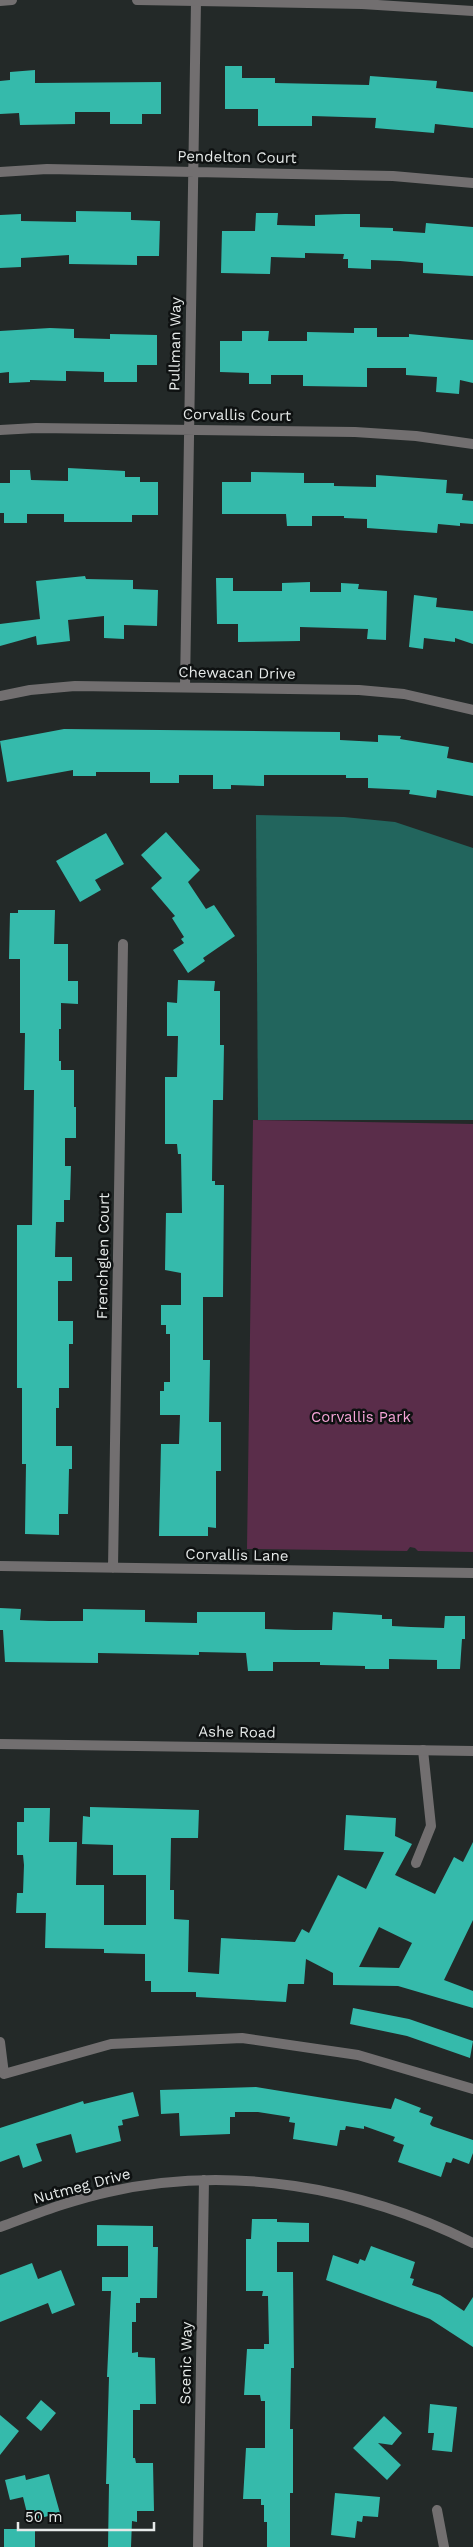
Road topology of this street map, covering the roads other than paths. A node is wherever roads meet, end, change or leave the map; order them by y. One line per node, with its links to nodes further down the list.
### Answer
1 (12, 0): 3 (street)
2 (137, 0): 4 (street)
3 (0, 1)
4 (196, 1): 5 (street); 8 (street, Pullman Way)
5 (362, 2): 6 (street)
6 (473, 12)
7 (0, 172): 8 (street, Pendelton Court)
8 (193, 172): 9 (street, Pendelton Court); 10 (street, Pullman Way)
9 (473, 183)
10 (189, 429): 11 (street, Corvallis Court); 12 (street, Corvallis Court); 13 (street, Pullman Way)
11 (0, 430)
12 (473, 444)
13 (184, 687): 14 (street, Chewacan Drive); 15 (street, Chewacan Drive)
14 (0, 696)
15 (473, 710)
16 (123, 944): 18 (street, Frenchglen Court)
17 (0, 1566): 18 (street, Corvallis Lane)
18 (113, 1568): 19 (street, Corvallis Lane)
19 (473, 1573)
20 (0, 1744): 21 (street, Ashe Road)
21 (422, 1750): 22 (street, Ashe Road); 23 (street)
22 (473, 1751)
23 (416, 1862)
24 (0, 2042): 25 (street)
25 (473, 2089)
26 (204, 2180): 27 (street, Nutmeg Drive); 28 (street, Nutmeg Drive); 30 (street, Scenic Way)
27 (0, 2227)
28 (473, 2243)
29 (437, 2510): 31 (street)
30 (198, 2547)
31 (444, 2547)

